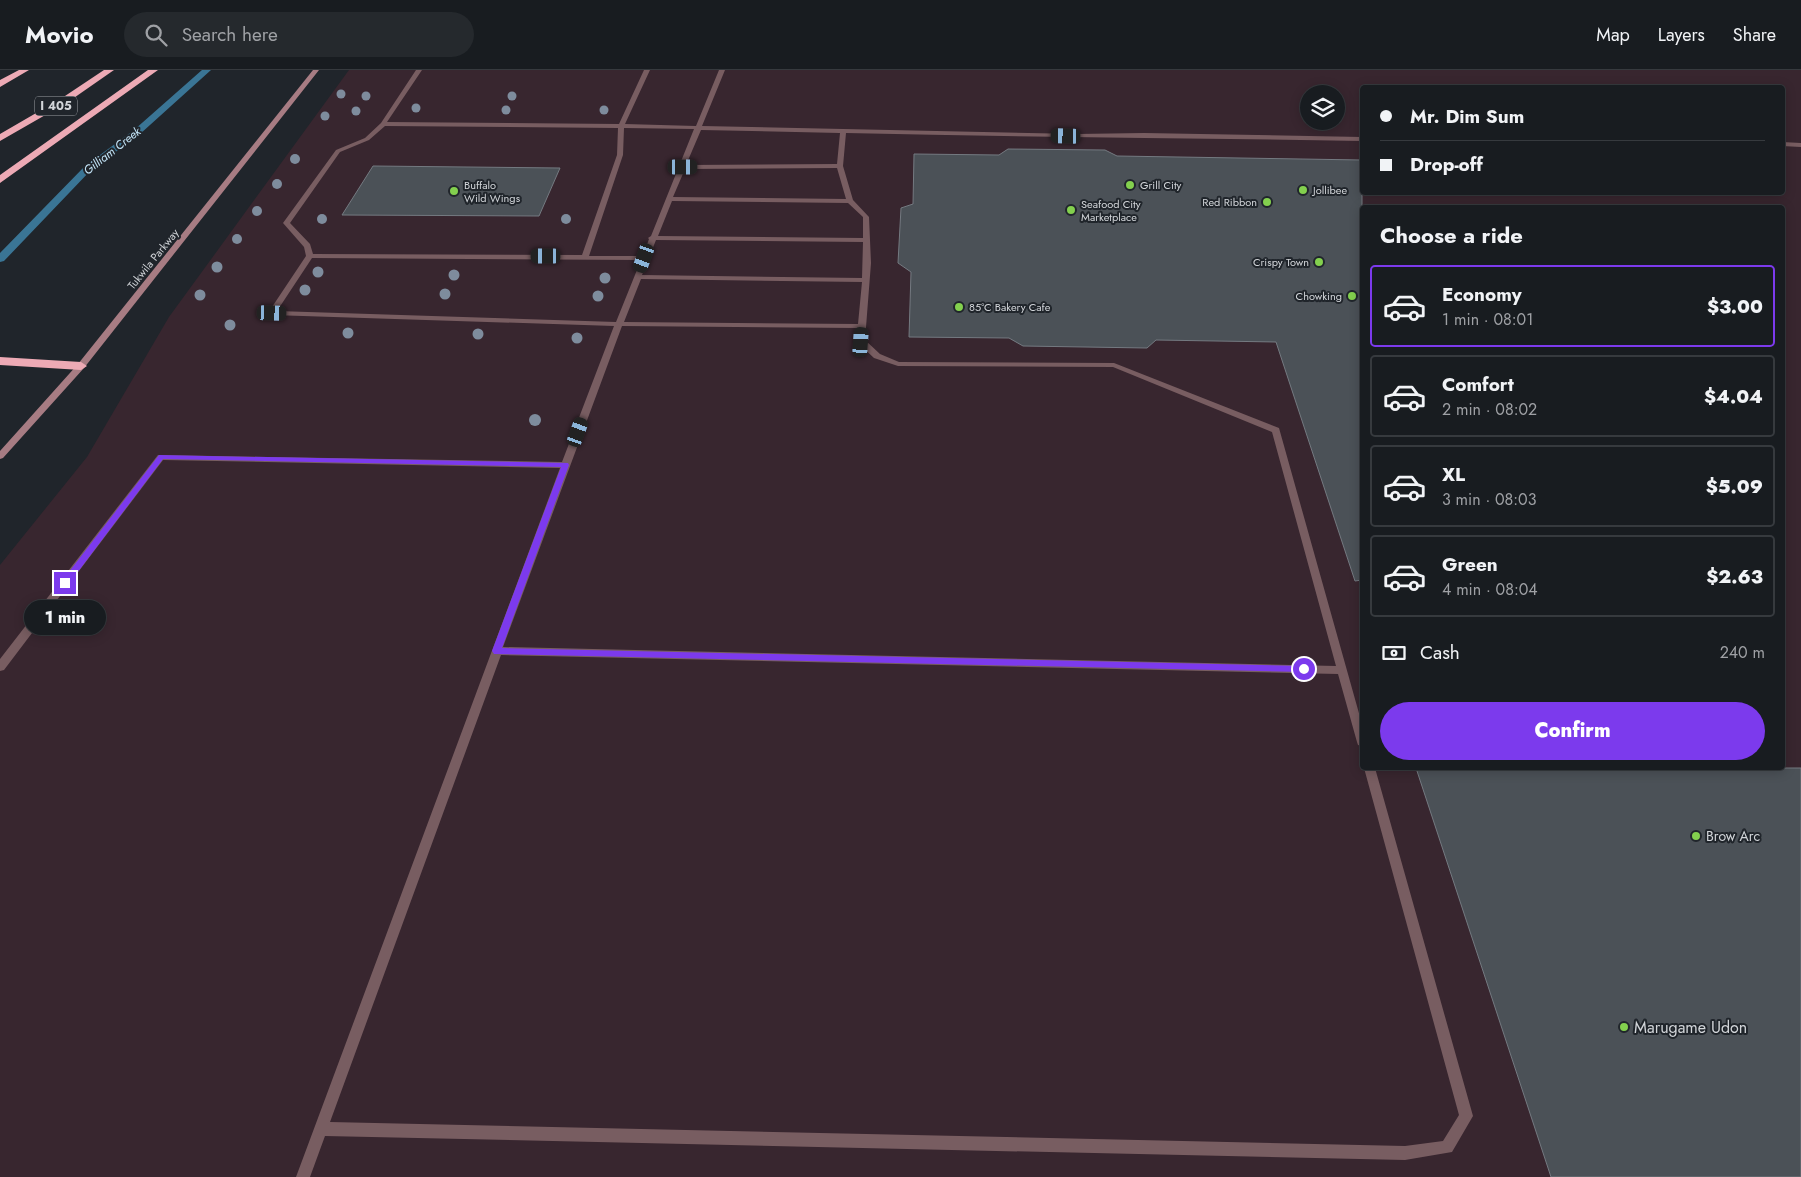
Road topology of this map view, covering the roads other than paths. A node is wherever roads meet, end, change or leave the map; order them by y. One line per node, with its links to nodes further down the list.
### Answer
1 (25, 70): 8 (highway)
2 (110, 70): 13 (highway, I 405)
3 (154, 70): 19 (highway)
4 (316, 70): 32 (main road, Tukwila Parkway)
5 (420, 70): 9 (lane)
6 (647, 70): 10 (lane)
7 (722, 70): 11 (lane)
8 (0, 84)
9 (383, 124): 10 (lane); 24 (lane)
10 (621, 126): 11 (lane); 25 (lane)
11 (698, 127): 12 (lane); 18 (lane)
12 (843, 132): 14 (lane); 17 (lane)
13 (0, 138)
14 (1360, 139)
15 (1785, 144): 16 (lane)
16 (1801, 145)
17 (840, 166): 18 (lane); 21 (lane)
18 (683, 167): 20 (lane)
19 (0, 180)
20 (670, 198): 21 (lane); 22 (lane)
21 (850, 201): 23 (lane)
22 (652, 238): 23 (lane); 26 (lane)
23 (866, 240): 28 (lane)
24 (310, 256): 25 (lane); 29 (lane)
25 (585, 256): 26 (lane)
26 (644, 258): 27 (lane)
27 (637, 277): 28 (lane); 29 (lane)
28 (866, 280): 30 (lane)
29 (619, 324): 30 (lane); 34 (lane)
30 (862, 326): 37 (lane)
31 (0, 361): 32 (highway)
32 (81, 366): 33 (main road, Tukwila Parkway)
33 (0, 456)
34 (566, 465): 35 (lane); 36 (lane)
35 (497, 651): 37 (lane); 40 (lane)
36 (0, 667)
37 (1343, 670): 38 (lane)
38 (1360, 734)
39 (1371, 770): 40 (lane)
40 (320, 1129): 41 (lane)
41 (303, 1177)

